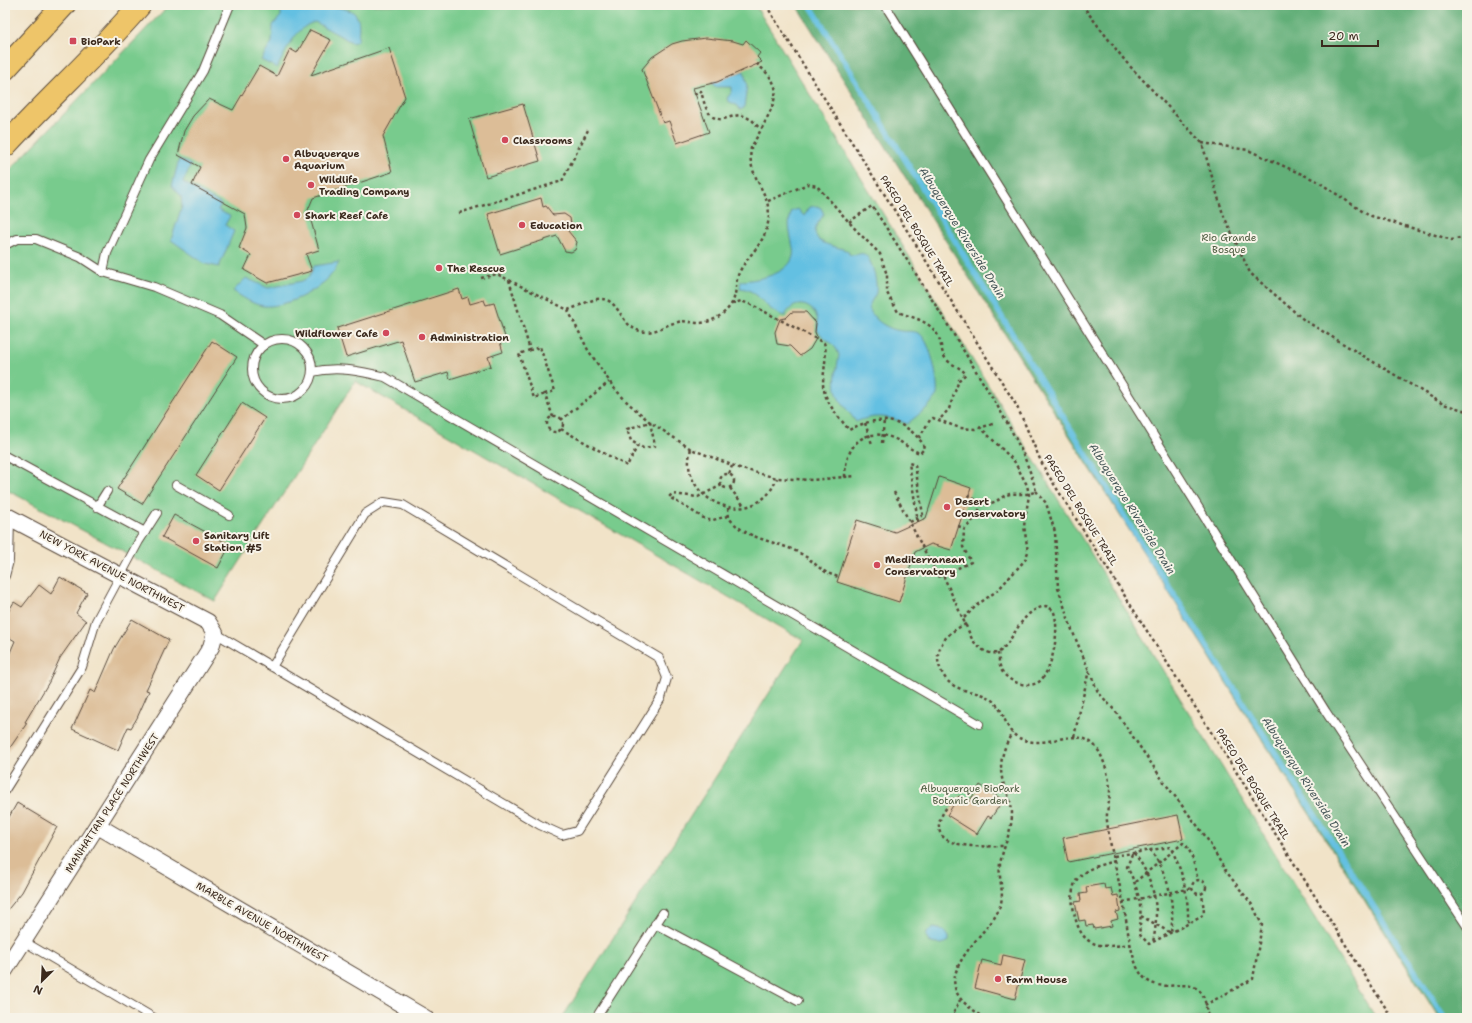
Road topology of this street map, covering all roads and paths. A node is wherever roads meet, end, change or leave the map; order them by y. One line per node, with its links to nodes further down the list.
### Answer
1 (64, 5): 8 (main road)
2 (140, 5): 13 (main road)
3 (230, 5): 19 (lane)
4 (766, 5): 127 (path, PASEO DEL BOSQUE TRAIL)
5 (885, 5): 112 (lane)
6 (1082, 5): 12 (path)
7 (757, 64): 11 (path)
8 (5, 70)
9 (694, 94): 11 (path)
10 (589, 128): 15 (path)
11 (760, 128): 14 (path)
12 (1202, 143): 17 (path); 29 (path)
13 (5, 146)
14 (768, 201): 16 (path); 22 (path)
15 (459, 212)
16 (849, 222): 31 (path); 56 (path)
17 (1467, 236)
18 (5, 245): 19 (lane)
19 (103, 272): 24 (lane)
20 (481, 278): 21 (path)
21 (509, 280): 23 (path); 25 (path)
22 (732, 304): 23 (path); 35 (path)
23 (568, 310): 27 (path)
24 (264, 345): 26 (lane); 26 (lane)
25 (530, 350): 28 (path); 28 (path)
26 (312, 372): 84 (lane)
27 (609, 382): 32 (path); 34 (path)
28 (545, 394): 30 (path)
29 (1467, 411)
30 (553, 416): 32 (path); 38 (path)
31 (941, 418)
32 (561, 420): 38 (path)
33 (884, 420): 35 (path); 39 (path); 41 (path)
34 (650, 422): 44 (path); 44 (path); 45 (path)
35 (865, 423): 40 (path)
36 (993, 424): 37 (path)
37 (981, 428): 41 (path); 60 (path)
38 (561, 429): 44 (path)
39 (883, 435): 40 (path); 41 (path); 42 (path)
40 (869, 436): 43 (path); 50 (path)
41 (919, 438)
42 (882, 443)
43 (872, 444)
44 (638, 445)
45 (692, 448): 47 (path); 58 (path)
46 (5, 456): 63 (lane)
47 (732, 466): 48 (path); 51 (path)
48 (729, 474): 53 (path); 54 (path)
49 (855, 476): 50 (path)
50 (845, 477): 51 (path)
51 (777, 478): 62 (path)
52 (176, 485): 66 (lane)
53 (722, 486): 54 (path); 58 (path)
54 (730, 488): 62 (path)
55 (107, 491): 63 (lane)
56 (1036, 491): 60 (path); 83 (path)
57 (894, 492): 69 (path)
58 (703, 495): 64 (path); 68 (path)
59 (968, 495): 61 (path)
60 (1028, 495): 61 (path); 78 (path)
61 (982, 504): 72 (path)
62 (744, 506): 64 (path)
63 (97, 507): 73 (lane)
64 (728, 508): 68 (path)
65 (157, 513): 73 (lane)
66 (229, 515)
67 (8, 516): 75 (lane); 76 (street, NEW YORK AVENUE NORTHWEST)
68 (728, 516): 77 (path)
69 (910, 522): 70 (path, bridge); 74 (path)
70 (918, 522)
71 (958, 526): 72 (path)
72 (964, 528): 74 (path)
73 (145, 532): 76 (lane)
74 (942, 575): 78 (path)
75 (5, 576)
76 (120, 576): 80 (street, NEW YORK AVENUE NORTHWEST); 87 (lane)
77 (839, 577)
78 (964, 618): 79 (path)
79 (966, 624): 81 (path); 85 (path)
80 (215, 633): 82 (lane); 89 (street, MANHATTAN PLACE NORTHWEST)
81 (998, 653): 81 (path)
82 (272, 667): 82 (lane)
83 (1089, 669): 86 (path); 120 (path)
84 (979, 724)
85 (1012, 733): 86 (path); 90 (path)
86 (1074, 737): 94 (path)
87 (5, 790)
88 (953, 798): 90 (path)
89 (98, 826): 114 (street, MANHATTAN PLACE NORTHWEST); 122 (street, MARBLE AVENUE NORTHWEST)
90 (1005, 846): 118 (path)
91 (1150, 850): 92 (path); 93 (path); 96 (path)
92 (1172, 851): 96 (path); 98 (path); 101 (path)
93 (1133, 853): 94 (path); 97 (path); 99 (path)
94 (1114, 856): 95 (path)
95 (1115, 861): 106 (path); 116 (path)
96 (1158, 862): 97 (path); 102 (path)
97 (1147, 872): 99 (path); 104 (path)
98 (1198, 880): 100 (path); 103 (path)
99 (1135, 882): 105 (path)
100 (1193, 888): 101 (path); 103 (path)
101 (1185, 890): 102 (path); 111 (path)
102 (1171, 892): 104 (path); 113 (path)
103 (1202, 893): 111 (path)
104 (1155, 896): 105 (path); 110 (path)
105 (1140, 898): 106 (path); 108 (path)
106 (1123, 902): 116 (path)
107 (662, 913): 109 (lane)
108 (1141, 916): 110 (path); 115 (path)
109 (655, 924): 119 (lane); 123 (lane)
110 (1156, 924): 113 (path); 115 (path)
111 (1188, 924): 113 (path)
112 (1467, 926)
113 (1171, 933): 115 (path)
114 (23, 941): 117 (street, MANHATTAN PLACE NORTHWEST); 121 (lane)
115 (1153, 942)
116 (1132, 944): 120 (path)
117 (5, 970)
118 (960, 1000): 124 (path); 125 (path)
119 (798, 1001)
120 (1205, 1005): 126 (path)
121 (154, 1018)
122 (425, 1018)
123 (596, 1018)
124 (951, 1018)
125 (986, 1018)
126 (1208, 1018)
127 (1392, 1018)

